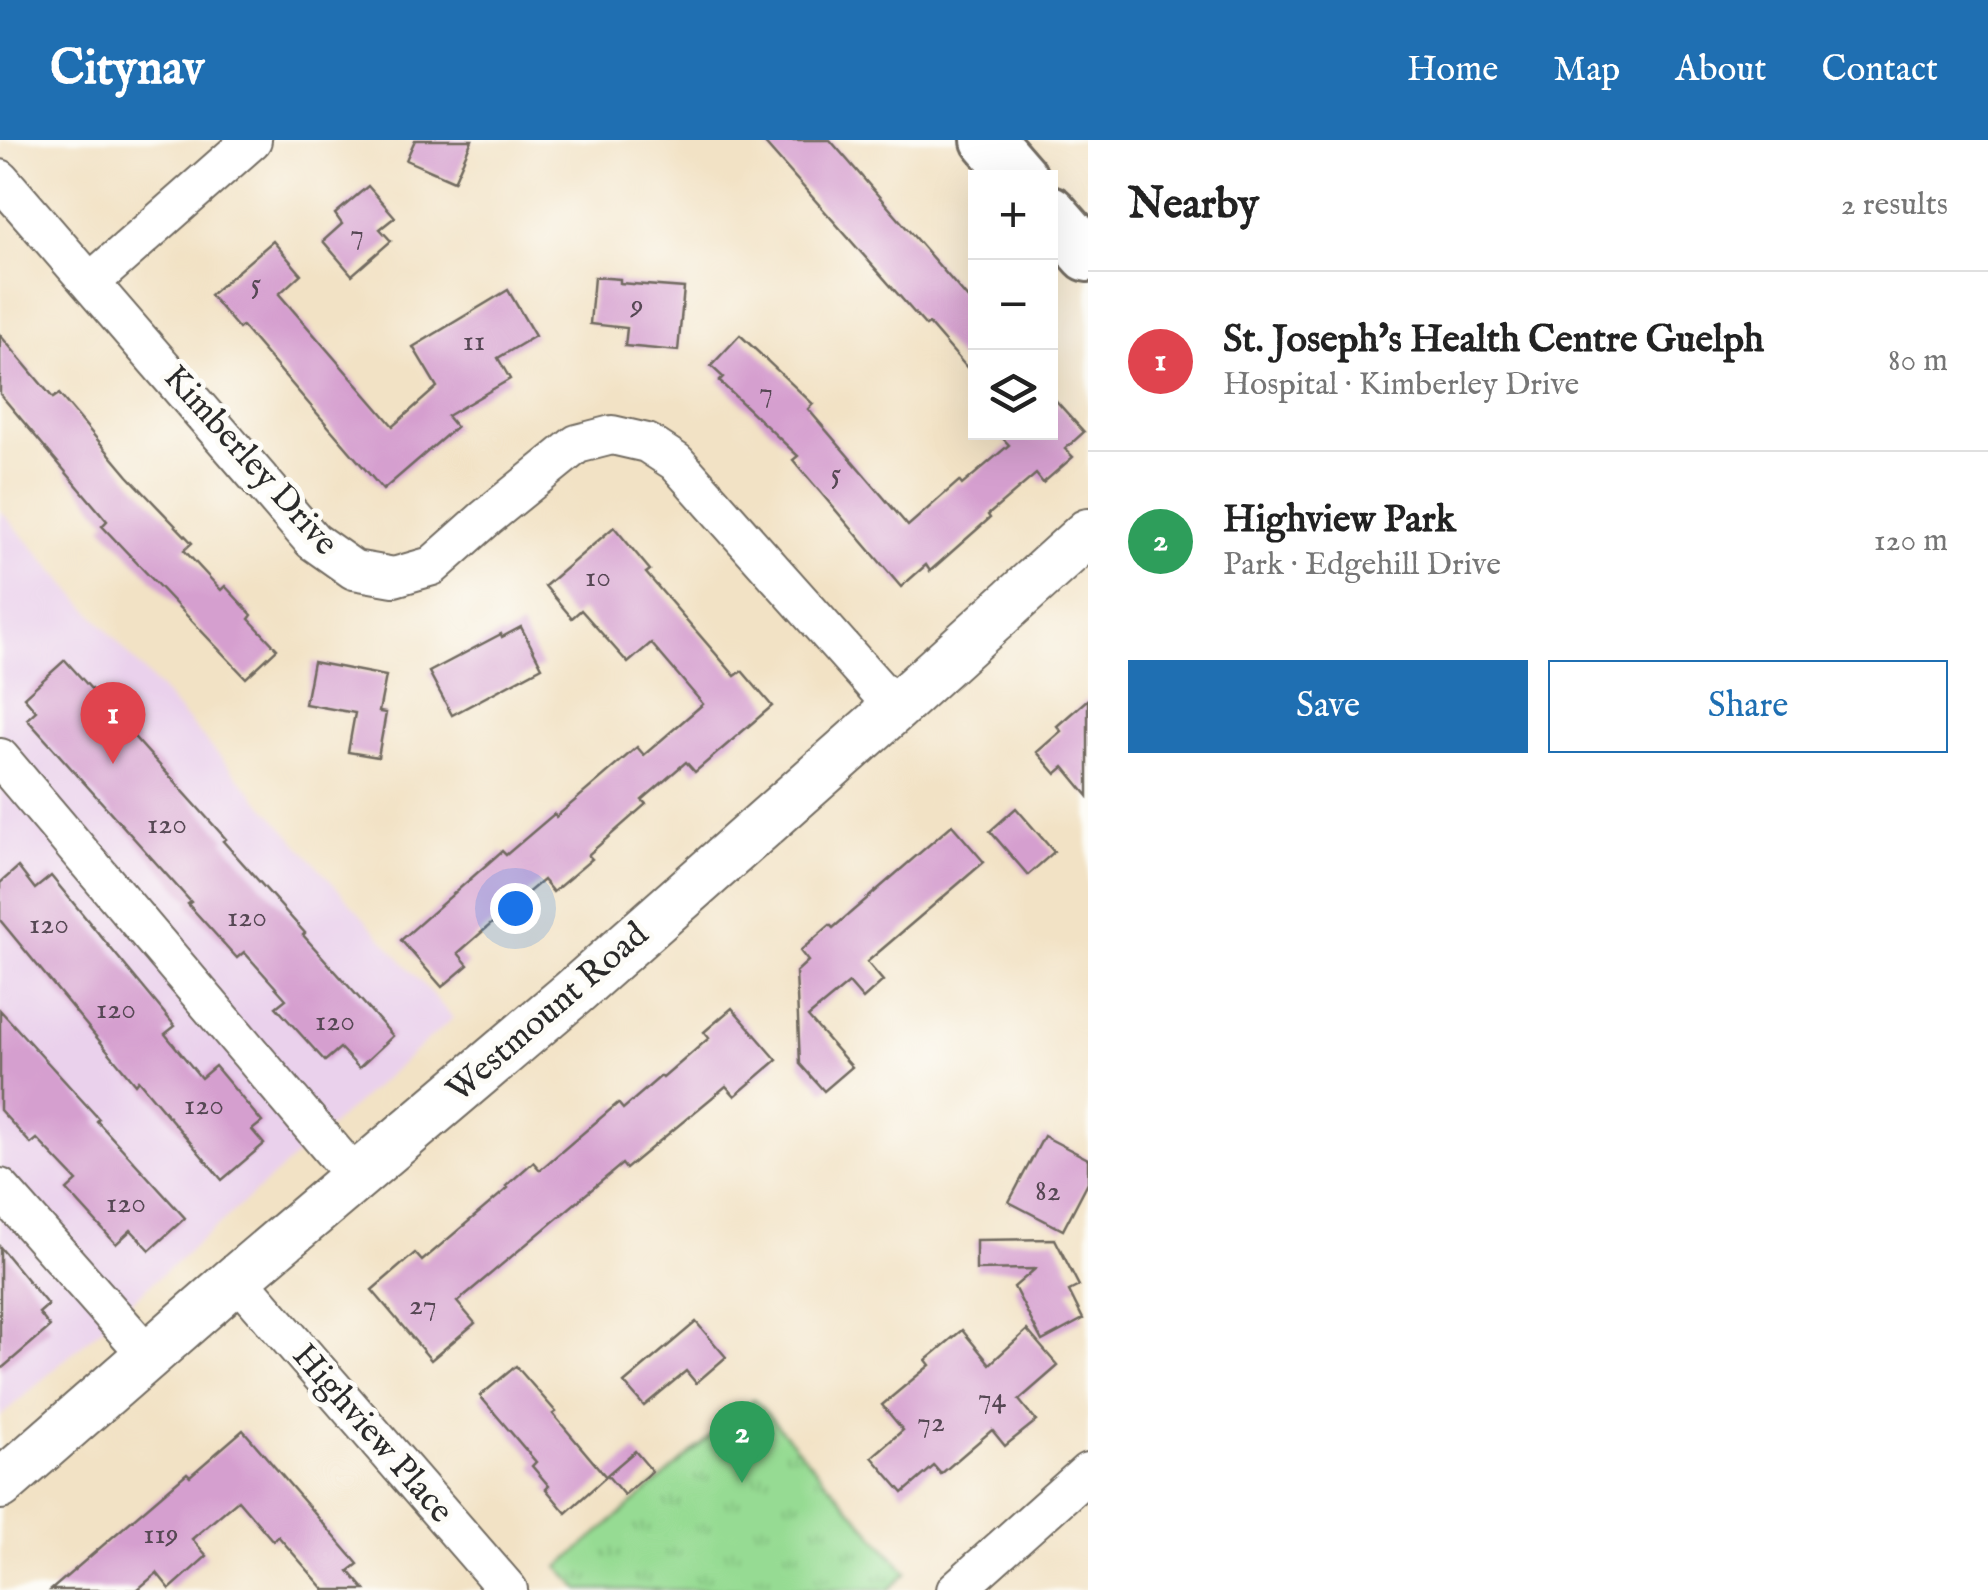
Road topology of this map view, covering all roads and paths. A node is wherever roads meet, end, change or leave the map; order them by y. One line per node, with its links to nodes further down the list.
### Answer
1 (252, 140): 7 (street)
2 (988, 140): 3 (main road)
3 (1013, 170)
4 (0, 179): 7 (street, Kimberley Drive)
5 (1058, 221): 6 (main road)
6 (1088, 254)
7 (91, 282): 9 (street, Kimberley Drive)
8 (1088, 533): 9 (street, Westmount Road)
9 (895, 708): 11 (street, Westmount Road)
10 (0, 758): 11 (street)
11 (356, 1178): 13 (street, Westmount Road)
12 (0, 1188): 14 (street)
13 (237, 1278): 14 (street, Westmount Road); 17 (street, Highview Place)
14 (148, 1354): 16 (street, Westmount Road)
15 (1088, 1472): 18 (street)
16 (0, 1486)
17 (508, 1590)
18 (956, 1590)

